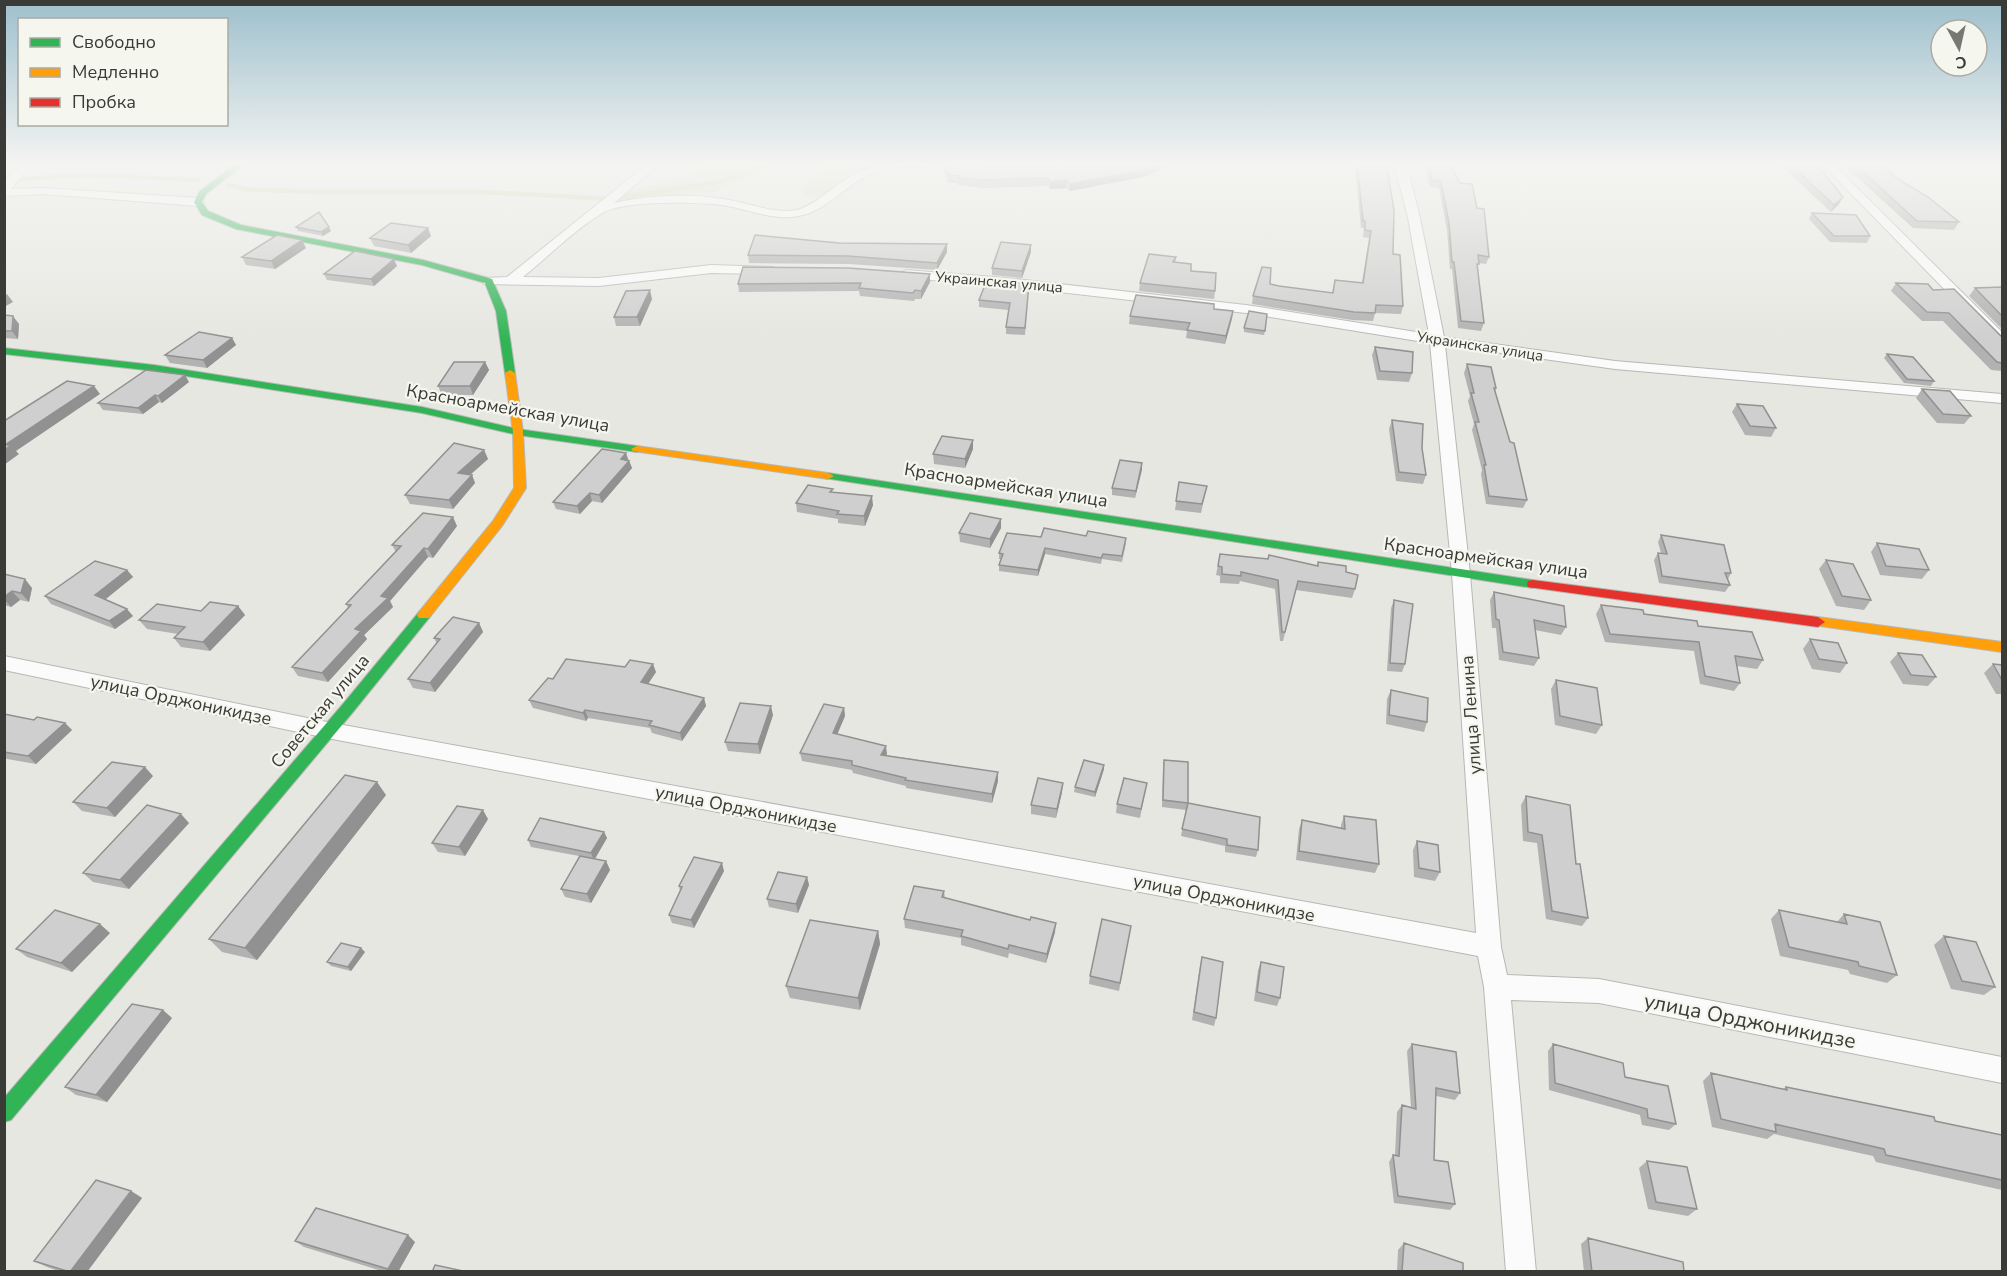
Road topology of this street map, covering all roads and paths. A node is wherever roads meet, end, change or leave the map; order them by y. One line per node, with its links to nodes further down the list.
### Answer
1 (226, 222): 7 (street)
2 (585, 222): 8 (street)
3 (1415, 222): 9 (street, улица Ленина)
4 (1884, 222): 10 (street)
5 (780, 270): 8 (street)
6 (894, 273): 9 (street, Украинская улица)
7 (489, 281): 8 (street); 13 (street, Советская улица)
8 (509, 282)
9 (1437, 339): 12 (street, Украинская улица); 14 (street, улица Ленина)
10 (2002, 340)
11 (4, 351): 13 (street, Красноармейская улица)
12 (2002, 398)
13 (518, 432): 14 (street, Красноармейская улица); 17 (street, Советская улица)
14 (1461, 574): 15 (street, Красноармейская улица); 18 (street, улица Ленина)
15 (2002, 647)
16 (4, 663): 17 (street, улица Орджоникидзе)
17 (327, 730): 18 (street, улица Орджоникидзе); 21 (street, Советская улица)
18 (1489, 947): 19 (street, улица Ленина)
19 (1497, 987): 20 (street, улица Орджоникидзе); 22 (street, улица Ленина)
20 (2002, 1070)
21 (4, 1113)
22 (1521, 1272)

